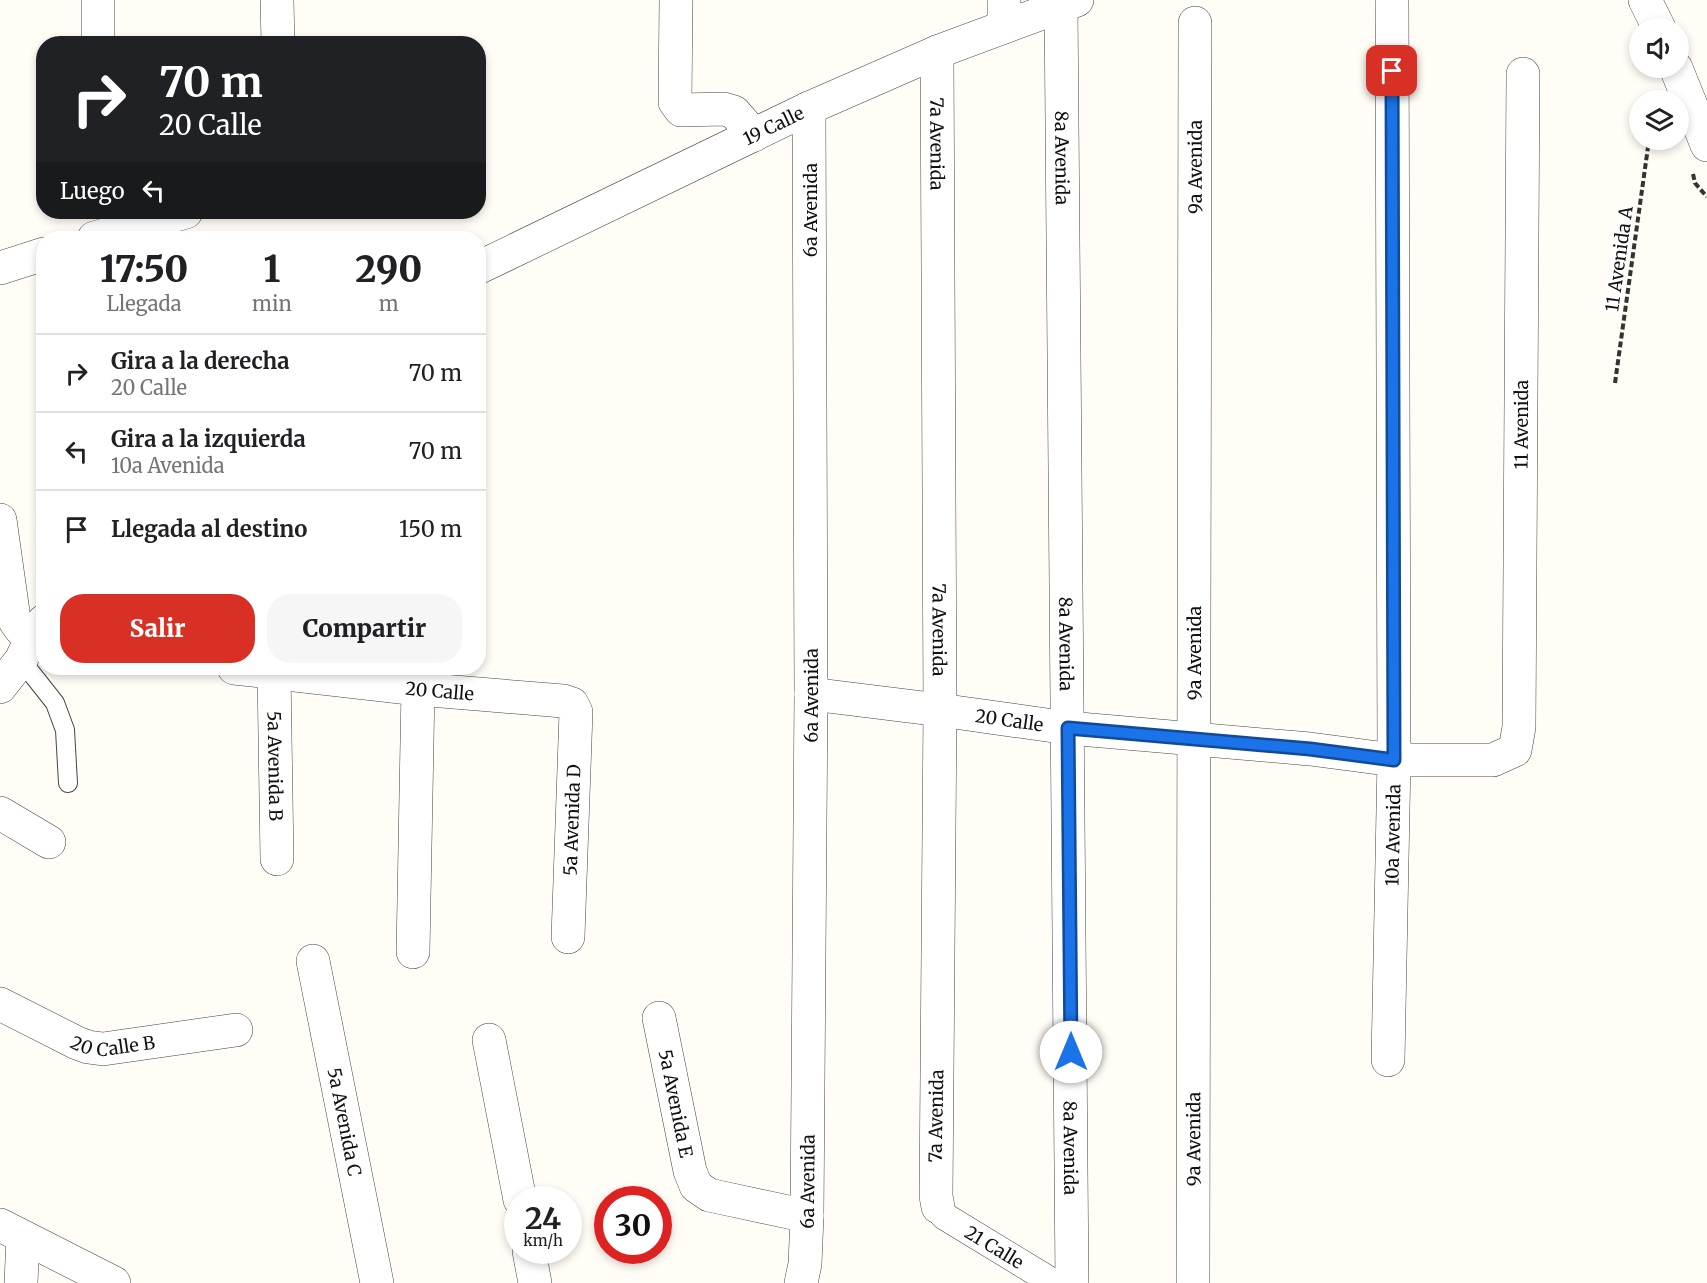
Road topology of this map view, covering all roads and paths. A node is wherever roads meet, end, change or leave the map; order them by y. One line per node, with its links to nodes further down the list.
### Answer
1 (98, 0): 10 (street)
2 (277, 0): 11 (street)
3 (675, 0): 16 (street)
4 (1392, 0): 37 (street, 10a Avenida)
5 (1645, 0): 8 (street)
6 (1069, 2): 7 (street, 19 Calle); 35 (street, 8a Avenida)
7 (1004, 13): 12 (street, 19 Calle)
8 (1654, 18)
9 (1195, 24): 36 (street, 9a Avenida)
10 (98, 36)
11 (278, 36)
12 (938, 52): 15 (street, 19 Calle); 34 (street, 7a Avenida)
13 (1523, 74): 38 (street, 11 Avenida)
14 (1680, 78): 17 (street)
15 (809, 108): 16 (street, 19 Calle); 32 (street, 6a Avenida)
16 (754, 135): 22 (street, 19 Calle)
17 (1707, 146)
18 (1648, 150): 24 (path, 11 Avenida A)
19 (150, 219): 20 (street)
20 (98, 229)
21 (36, 257): 23 (street)
22 (486, 264)
23 (0, 268)
24 (1615, 383)
25 (0, 520): 26 (street)
26 (35, 640): 30 (street)
27 (46, 675): 39 (lane)
28 (274, 675): 42 (street, 5a Avenida B)
29 (292, 675): 31 (street, 20 Calle)
30 (0, 687)
31 (418, 689): 33 (street, 20 Calle); 44 (street)
32 (811, 694): 34 (street, 20 Calle); 53 (street, 6a Avenida)
33 (572, 704): 43 (street, 5a Avenida D)
34 (940, 710): 35 (street, 20 Calle); 52 (street, 7a Avenida)
35 (1068, 728): 36 (street, 20 Calle); 62 (street, 8a Avenida)
36 (1194, 740): 37 (street, 20 Calle); 63 (street, 9a Avenida)
37 (1394, 760): 38 (street, 20 Calle); 50 (street, 10a Avenida)
38 (1493, 760)
39 (68, 783)
40 (0, 813): 41 (street)
41 (49, 842)
42 (276, 859)
43 (568, 937)
44 (413, 952)
45 (314, 961): 58 (street, 5a Avenida C)
46 (0, 1004): 48 (street, 20 Calle B)
47 (659, 1018): 53 (street, 5a Avenida E)
48 (236, 1030)
49 (489, 1040): 51 (street)
50 (1388, 1059)
51 (517, 1186)
52 (938, 1208): 61 (street, 21 Calle)
53 (807, 1216): 60 (street, 6a Avenida)
54 (11, 1231): 56 (street); 57 (street)
55 (532, 1264): 59 (street)
56 (21, 1283)
57 (114, 1283)
58 (377, 1283)
59 (536, 1283)
60 (801, 1283)
61 (1054, 1283)
62 (1072, 1283)
63 (1193, 1283)

